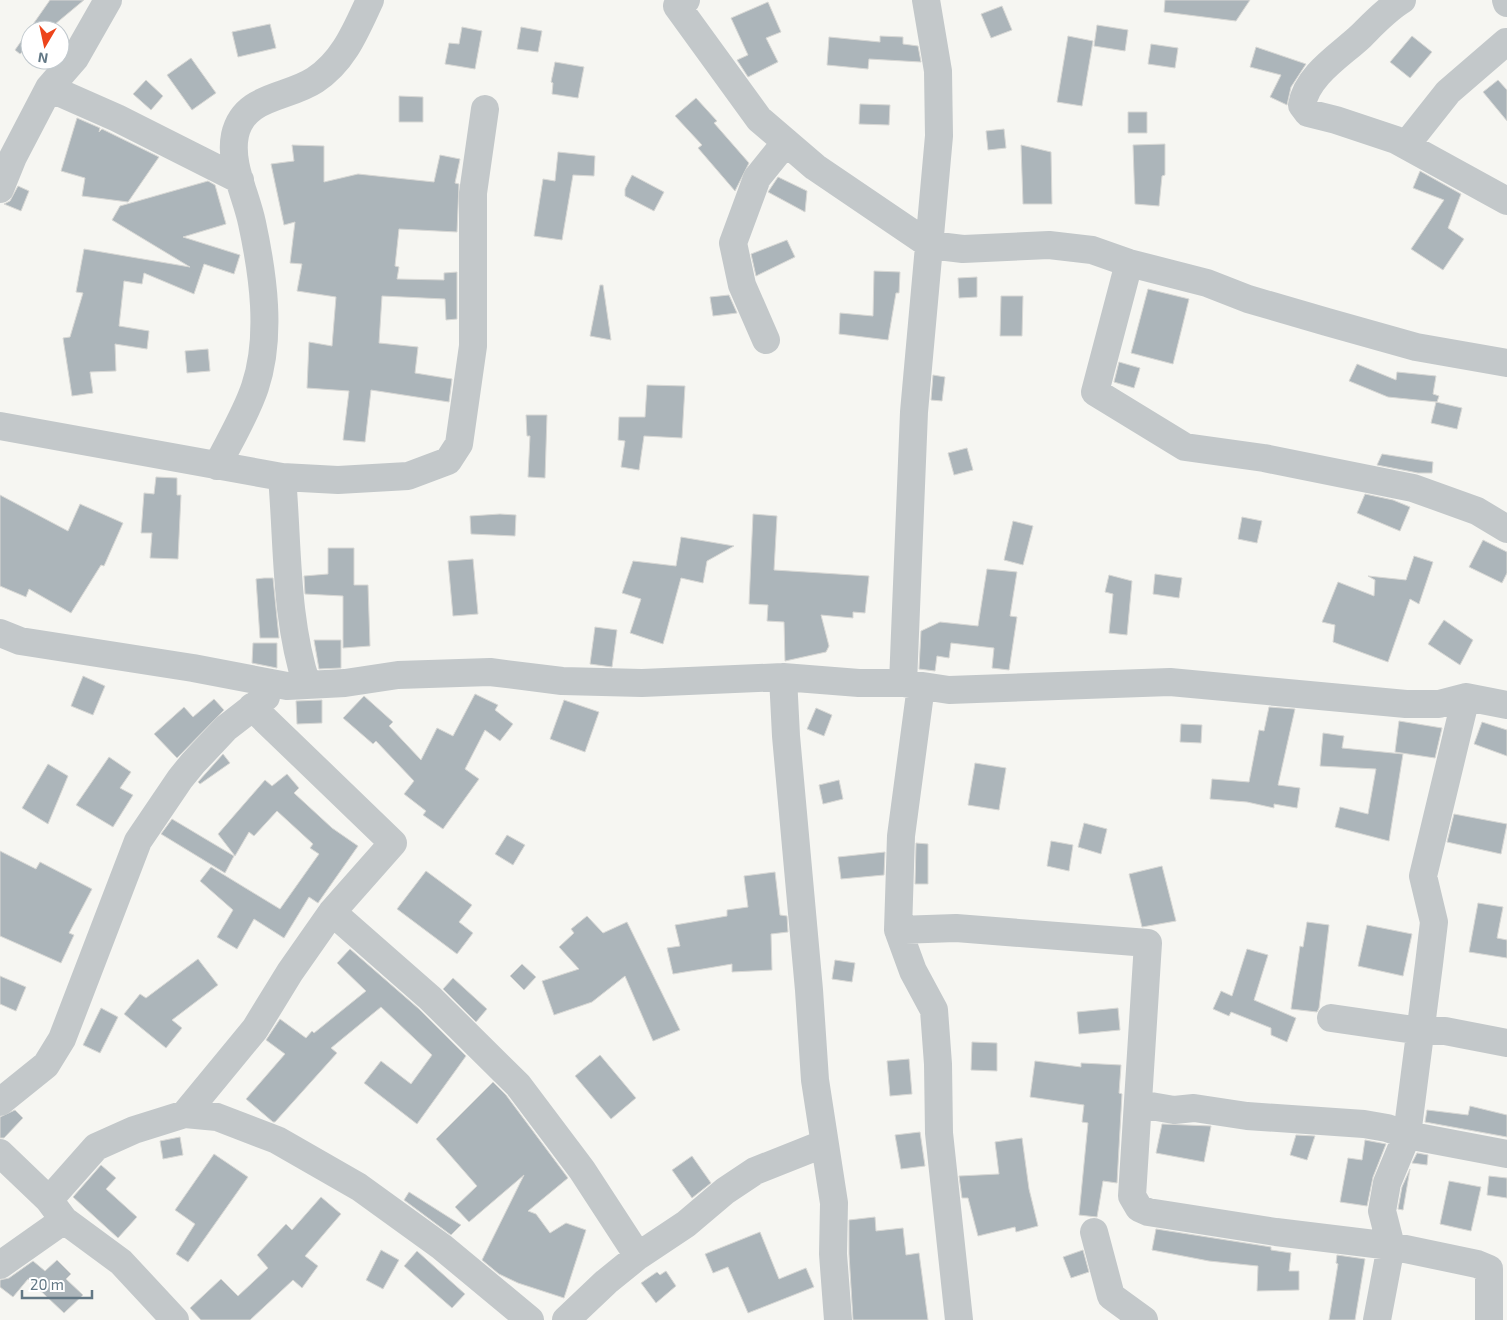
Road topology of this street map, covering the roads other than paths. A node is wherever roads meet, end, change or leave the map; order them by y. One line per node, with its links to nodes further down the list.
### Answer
1 (108, 0): 8 (street)
2 (370, 0): 12 (street)
3 (686, 0): 10 (street)
4 (926, 0): 15 (street)
5 (1402, 0): 11 (street)
6 (1507, 28): 7 (street)
7 (1507, 43): 11 (street)
8 (49, 88): 12 (street); 13 (street)
9 (485, 109): 21 (street)
10 (786, 142): 15 (street); 17 (street)
11 (1406, 145): 14 (street)
12 (240, 180): 20 (street)
13 (0, 189)
14 (1507, 201)
15 (930, 245): 16 (street); 25 (street)
16 (1129, 264): 18 (street); 22 (street)
17 (766, 340)
18 (1507, 363)
19 (0, 426): 20 (street)
20 (218, 466): 21 (street)
21 (282, 477): 26 (street)
22 (1507, 529)
23 (0, 633): 26 (street)
24 (784, 678): 25 (street); 26 (street); 39 (street)
25 (912, 684): 27 (street); 31 (street)
26 (297, 685): 29 (street)
27 (1466, 697): 28 (street); 33 (street)
28 (1507, 705)
29 (252, 706): 30 (street); 35 (street)
30 (332, 912): 37 (street); 45 (street)
31 (898, 930): 36 (street); 51 (street)
32 (1331, 1018): 33 (street)
33 (1421, 1031): 34 (street); 38 (street)
34 (1507, 1043)
35 (0, 1102)
36 (1139, 1104): 38 (street); 44 (street)
37 (185, 1114): 42 (street); 48 (street)
38 (1407, 1135): 41 (street); 44 (street)
39 (823, 1144): 45 (street); 50 (street)
40 (0, 1153): 42 (street)
41 (1507, 1154)
42 (57, 1210): 46 (street); 47 (street)
43 (1094, 1232): 52 (street)
44 (1391, 1246): 53 (street); 54 (street)
45 (638, 1256): 49 (street)
46 (0, 1265)
47 (175, 1320)
48 (530, 1320)
49 (566, 1320)
50 (838, 1320)
51 (959, 1320)
52 (1144, 1320)
53 (1377, 1320)
54 (1488, 1320)

